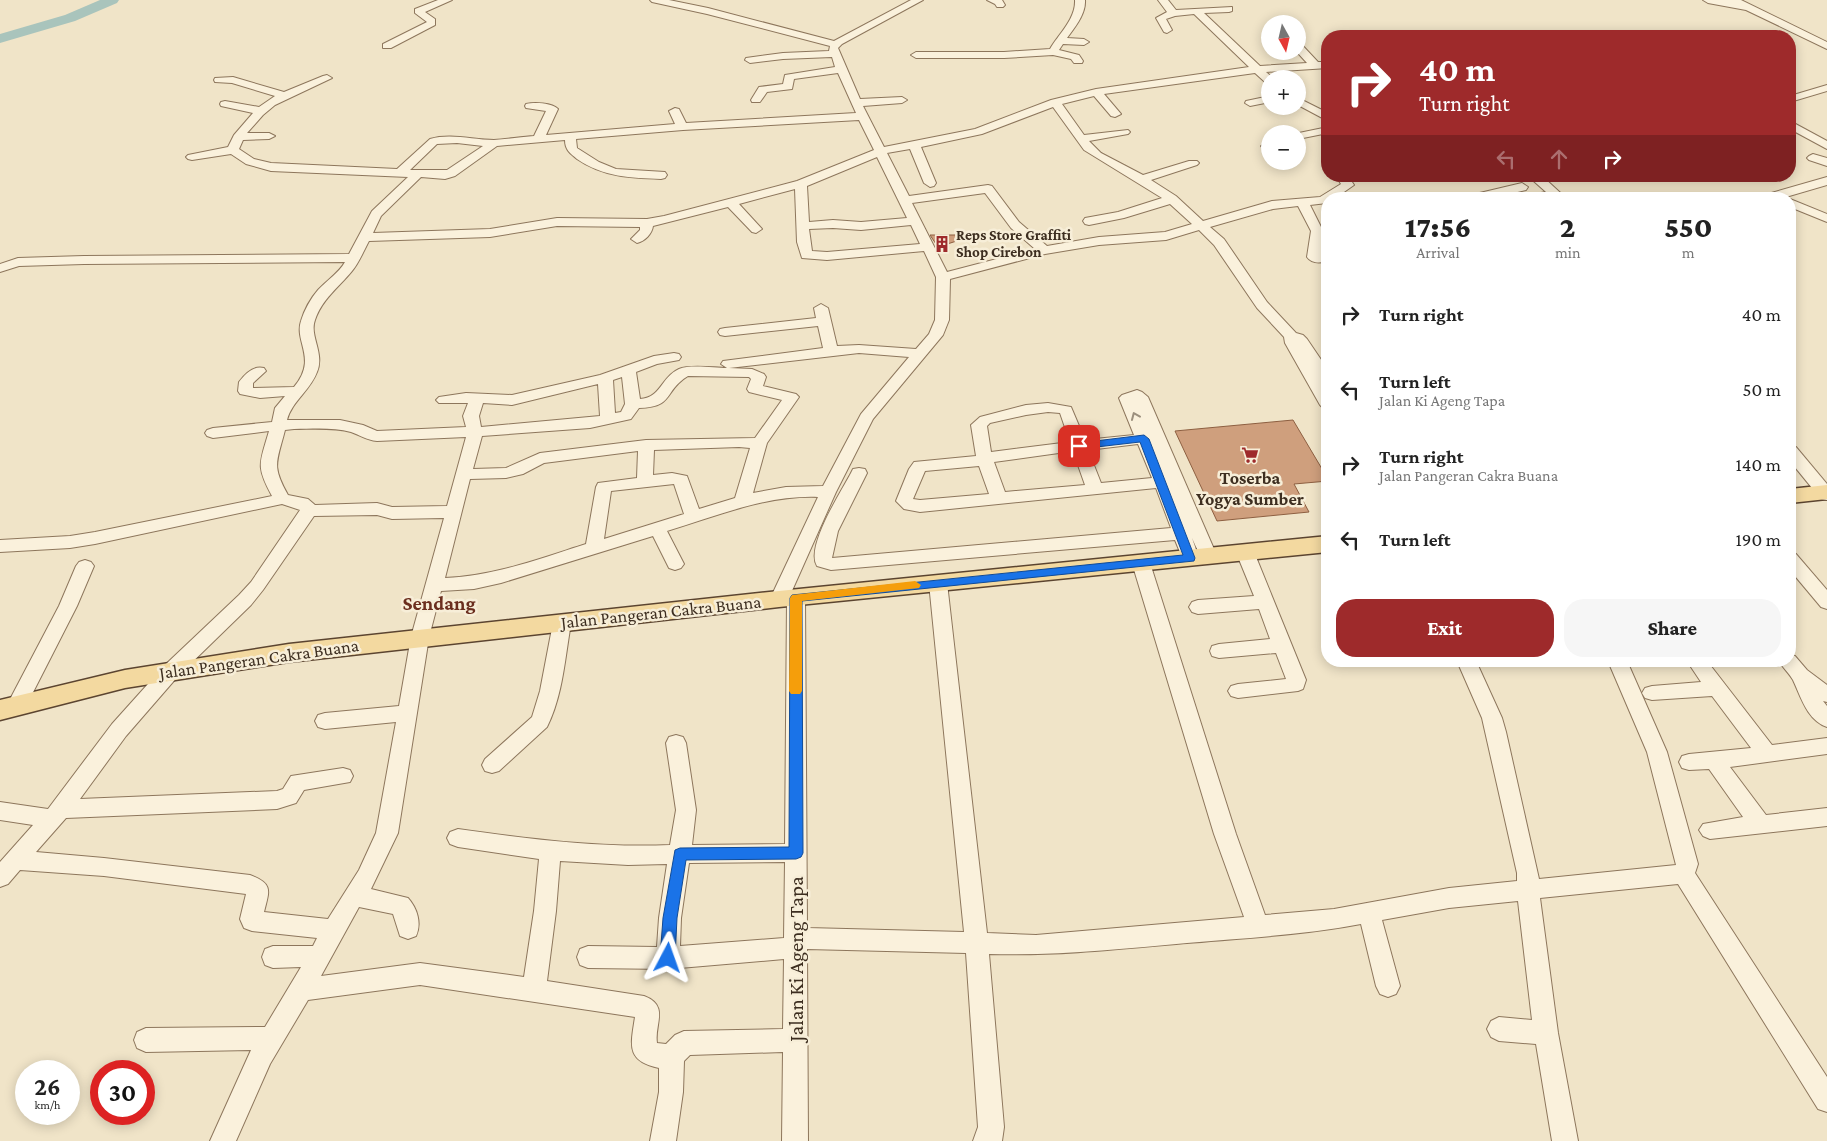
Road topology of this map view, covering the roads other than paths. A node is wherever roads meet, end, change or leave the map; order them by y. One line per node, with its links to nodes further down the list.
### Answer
1 (447, 0): 17 (street)
2 (918, 0): 19 (street)
3 (1080, 0): 15 (street)
4 (1163, 0): 11 (street)
5 (1708, 0): 8 (street)
6 (1734, 0): 8 (street)
7 (658, 1): 19 (street)
8 (1746, 7): 13 (street)
9 (1229, 9): 10 (street)
10 (1196, 11): 11 (street); 28 (street)
11 (1173, 13): 12 (street)
12 (1167, 30)
13 (1794, 30)
14 (1796, 31): 18 (street)
15 (1059, 41): 16 (street); 20 (street)
16 (1084, 42)
17 (386, 46)
18 (1827, 46)
19 (834, 49): 23 (street); 27 (street)
20 (1053, 52): 21 (street); 24 (street)
21 (916, 55)
22 (1306, 55): 25 (street)
23 (750, 60)
24 (1078, 61)
25 (1315, 65): 26 (street); 28 (street)
26 (1321, 65)
27 (841, 69): 36 (street); 44 (street)
28 (1258, 69): 29 (street); 33 (street)
29 (1261, 72)
30 (327, 78): 34 (street)
31 (219, 80): 34 (street)
32 (1827, 88): 35 (street)
33 (1096, 92): 39 (street); 47 (street)
34 (283, 95): 45 (street)
35 (1796, 97)
36 (756, 100)
37 (902, 100): 44 (street)
38 (1261, 101): 41 (street)
39 (1055, 102): 58 (street); 60 (street)
40 (225, 104): 45 (street)
41 (1250, 104)
42 (530, 106): 57 (street)
43 (1306, 106): 48 (street)
44 (860, 109): 49 (street); 63 (street)
45 (261, 111): 56 (street)
46 (675, 111): 49 (street)
47 (1115, 114)
48 (1321, 114)
49 (683, 127): 55 (street)
50 (1796, 128): 61 (street)
51 (1321, 131): 53 (street)
52 (1124, 132): 58 (street)
53 (1306, 134)
54 (269, 136): 56 (street)
55 (570, 136): 57 (street); 70 (street)
56 (238, 137): 62 (street)
57 (539, 138): 59 (street)
58 (1081, 139): 71 (street)
59 (494, 143): 68 (street); 69 (street)
60 (914, 144): 63 (street); 72 (street)
61 (1827, 146)
62 (233, 150): 64 (street); 68 (street)
63 (882, 151): 76 (street); 85 (street)
64 (192, 157)
65 (1813, 158): 66 (street)
66 (1827, 162)
67 (1193, 163): 71 (street)
68 (401, 172): 69 (street)
69 (418, 174): 99 (street)
70 (661, 175)
71 (1142, 179): 84 (street)
72 (930, 182)
73 (1346, 182): 79 (street)
74 (1542, 182): 81 (street)
75 (1826, 182): 83 (street)
76 (801, 184): 88 (street); 94 (street)
77 (1764, 185): 82 (street)
78 (1522, 188): 80 (street)
79 (1336, 192)
80 (1503, 192)
81 (1554, 192)
82 (1772, 192)
83 (1796, 192)
84 (1172, 199): 92 (street); 95 (street)
85 (906, 200): 91 (street); 102 (street)
86 (1321, 200): 87 (street)
87 (1302, 202): 95 (street); 96 (street)
88 (732, 204): 93 (street); 97 (street)
89 (1796, 205): 90 (street)
90 (1827, 218)
91 (916, 221): 94 (street); 101 (street)
92 (1089, 221)
93 (647, 223): 99 (street); 100 (street)
94 (803, 226): 101 (street)
95 (1201, 226): 102 (street); 108 (street)
96 (1321, 229)
97 (756, 230)
98 (1321, 233): 104 (street)
99 (363, 237): 103 (street)
100 (637, 239)
101 (928, 247): 106 (street)
102 (1044, 250): 106 (street)
103 (353, 258): 105 (street); 119 (street)
104 (1321, 259)
105 (0, 268)
106 (943, 277): 110 (street)
107 (725, 332): 109 (street)
108 (1291, 336): 112 (street); 120 (street)
109 (831, 351): 110 (street); 114 (street)
110 (920, 354): 139 (street)
111 (1321, 355): 112 (street)
112 (1312, 356): 117 (street)
113 (674, 357): 115 (street)
114 (697, 368)
115 (628, 370): 118 (street); 123 (street)
116 (259, 371): 119 (street)
117 (1321, 371)
118 (605, 378): 121 (street); 124 (street)
119 (299, 391): 125 (street)
120 (1321, 393)
121 (477, 398): 122 (street); 126 (street)
122 (444, 400)
123 (633, 404): 124 (street); 128 (street)
124 (613, 419): 126 (street); 131 (street)
125 (276, 427): 126 (street); 127 (street); 143 (street)
126 (475, 432): 135 (street)
127 (213, 433)
128 (759, 443): 129 (street); 144 (street)
129 (646, 445): 131 (street); 136 (street)
130 (1079, 446): 133 (street); 133 (street); 137 (street); 138 (street)
131 (617, 449): 135 (street)
132 (1796, 458): 140 (street)
133 (986, 460): 142 (street); 142 (street)
134 (859, 473): 150 (street)
135 (463, 474): 146 (street)
136 (645, 482): 147 (street); 155 (street)
137 (1170, 482): 138 (street); 151 (street); 152 (street)
138 (1095, 489): 142 (street)
139 (828, 492): 144 (street); 148 (street)
140 (1826, 493): 141 (main road)
141 (1796, 496)
142 (999, 498)
143 (282, 499): 145 (street); 154 (street)
144 (732, 504): 147 (street)
145 (309, 511): 146 (street); 175 (street)
146 (452, 512): 163 (street)
147 (693, 516): 149 (street)
148 (813, 524): 150 (street); 164 (street)
149 (657, 527): 155 (street); 159 (street)
150 (832, 527): 152 (street)
151 (1197, 532): 152 (street); 157 (street)
152 (1180, 534): 157 (street)
153 (1321, 545): 156 (main road, Jalan Pangeran Cakra Buana)
154 (0, 546)
155 (594, 547): 163 (street)
156 (1245, 552): 157 (main road, Jalan Pangeran Cakra Buana); 165 (street)
157 (1199, 557): 158 (main road, Jalan Pangeran Cakra Buana)
158 (1141, 563): 162 (main road, Jalan Pangeran Cakra Buana); 206 (street)
159 (675, 564)
160 (1796, 565): 166 (street)
161 (85, 566): 180 (street)
162 (938, 583): 164 (main road, Jalan Pangeran Cakra Buana); 210 (street)
163 (433, 585): 169 (street)
164 (787, 598): 168 (main road, Jalan Pangeran Cakra Buana); 198 (street, Jalan Ki Ageng Tapa)
165 (1265, 602): 167 (street); 170 (street)
166 (1827, 602)
167 (1198, 607)
168 (562, 623): 169 (main road, Jalan Pangeran Cakra Buana); 189 (street)
169 (420, 637): 175 (main road, Jalan Pangeran Cakra Buana); 181 (street)
170 (1282, 645): 171 (street); 178 (street)
171 (1219, 651)
172 (1469, 667): 203 (street)
173 (1620, 667): 201 (street)
174 (1701, 667): 177 (street)
175 (172, 670): 180 (main road, Jalan Pangeran Cakra Buana); 192 (street)
176 (1812, 684): 182 (street)
177 (1717, 688): 179 (street); 186 (street)
178 (1238, 691)
179 (1652, 693)
180 (6, 711)
181 (408, 712): 183 (street); 204 (street)
182 (1827, 719)
183 (325, 720)
184 (676, 743): 199 (street)
185 (1827, 746): 186 (street)
186 (1767, 754): 187 (street)
187 (1714, 761): 188 (street); 194 (street)
188 (1689, 762)
189 (492, 765)
190 (343, 776): 192 (street)
191 (0, 811): 192 (street)
192 (56, 814): 200 (street)
193 (1827, 817): 194 (street)
194 (1761, 825): 195 (street)
195 (1710, 830)
196 (458, 838): 197 (street)
197 (550, 851): 199 (street); 216 (street)
198 (796, 853): 199 (street); 209 (street, Jalan Ki Ageng Tapa)
199 (680, 854): 214 (street)
200 (16, 860): 202 (street); 208 (street)
201 (1684, 874): 203 (street); 224 (street)
202 (0, 877)
203 (1528, 889): 205 (street); 219 (street)
204 (354, 896): 207 (street); 208 (street)
205 (1369, 913): 206 (street); 215 (street)
206 (1258, 926): 210 (street)
207 (408, 928)
208 (334, 930): 211 (street)
209 (796, 943): 210 (street); 214 (street); 222 (street, Jalan Ki Ageng Tapa)
210 (978, 944): 228 (street)
211 (320, 956): 212 (street); 217 (street)
212 (273, 957)
213 (588, 957): 214 (street)
214 (668, 958)
215 (1388, 986)
216 (534, 989): 217 (street); 223 (street)
217 (300, 990): 220 (street)
218 (1499, 1029): 219 (street)
219 (1546, 1033): 229 (street)
220 (270, 1039): 221 (street); 225 (street)
221 (146, 1040)
222 (796, 1040): 223 (street); 227 (street, Jalan Ki Ageng Tapa)
223 (672, 1056): 226 (street)
224 (1827, 1100)
225 (223, 1141)
226 (664, 1141)
227 (795, 1141)
228 (986, 1141)
229 (1565, 1141)

